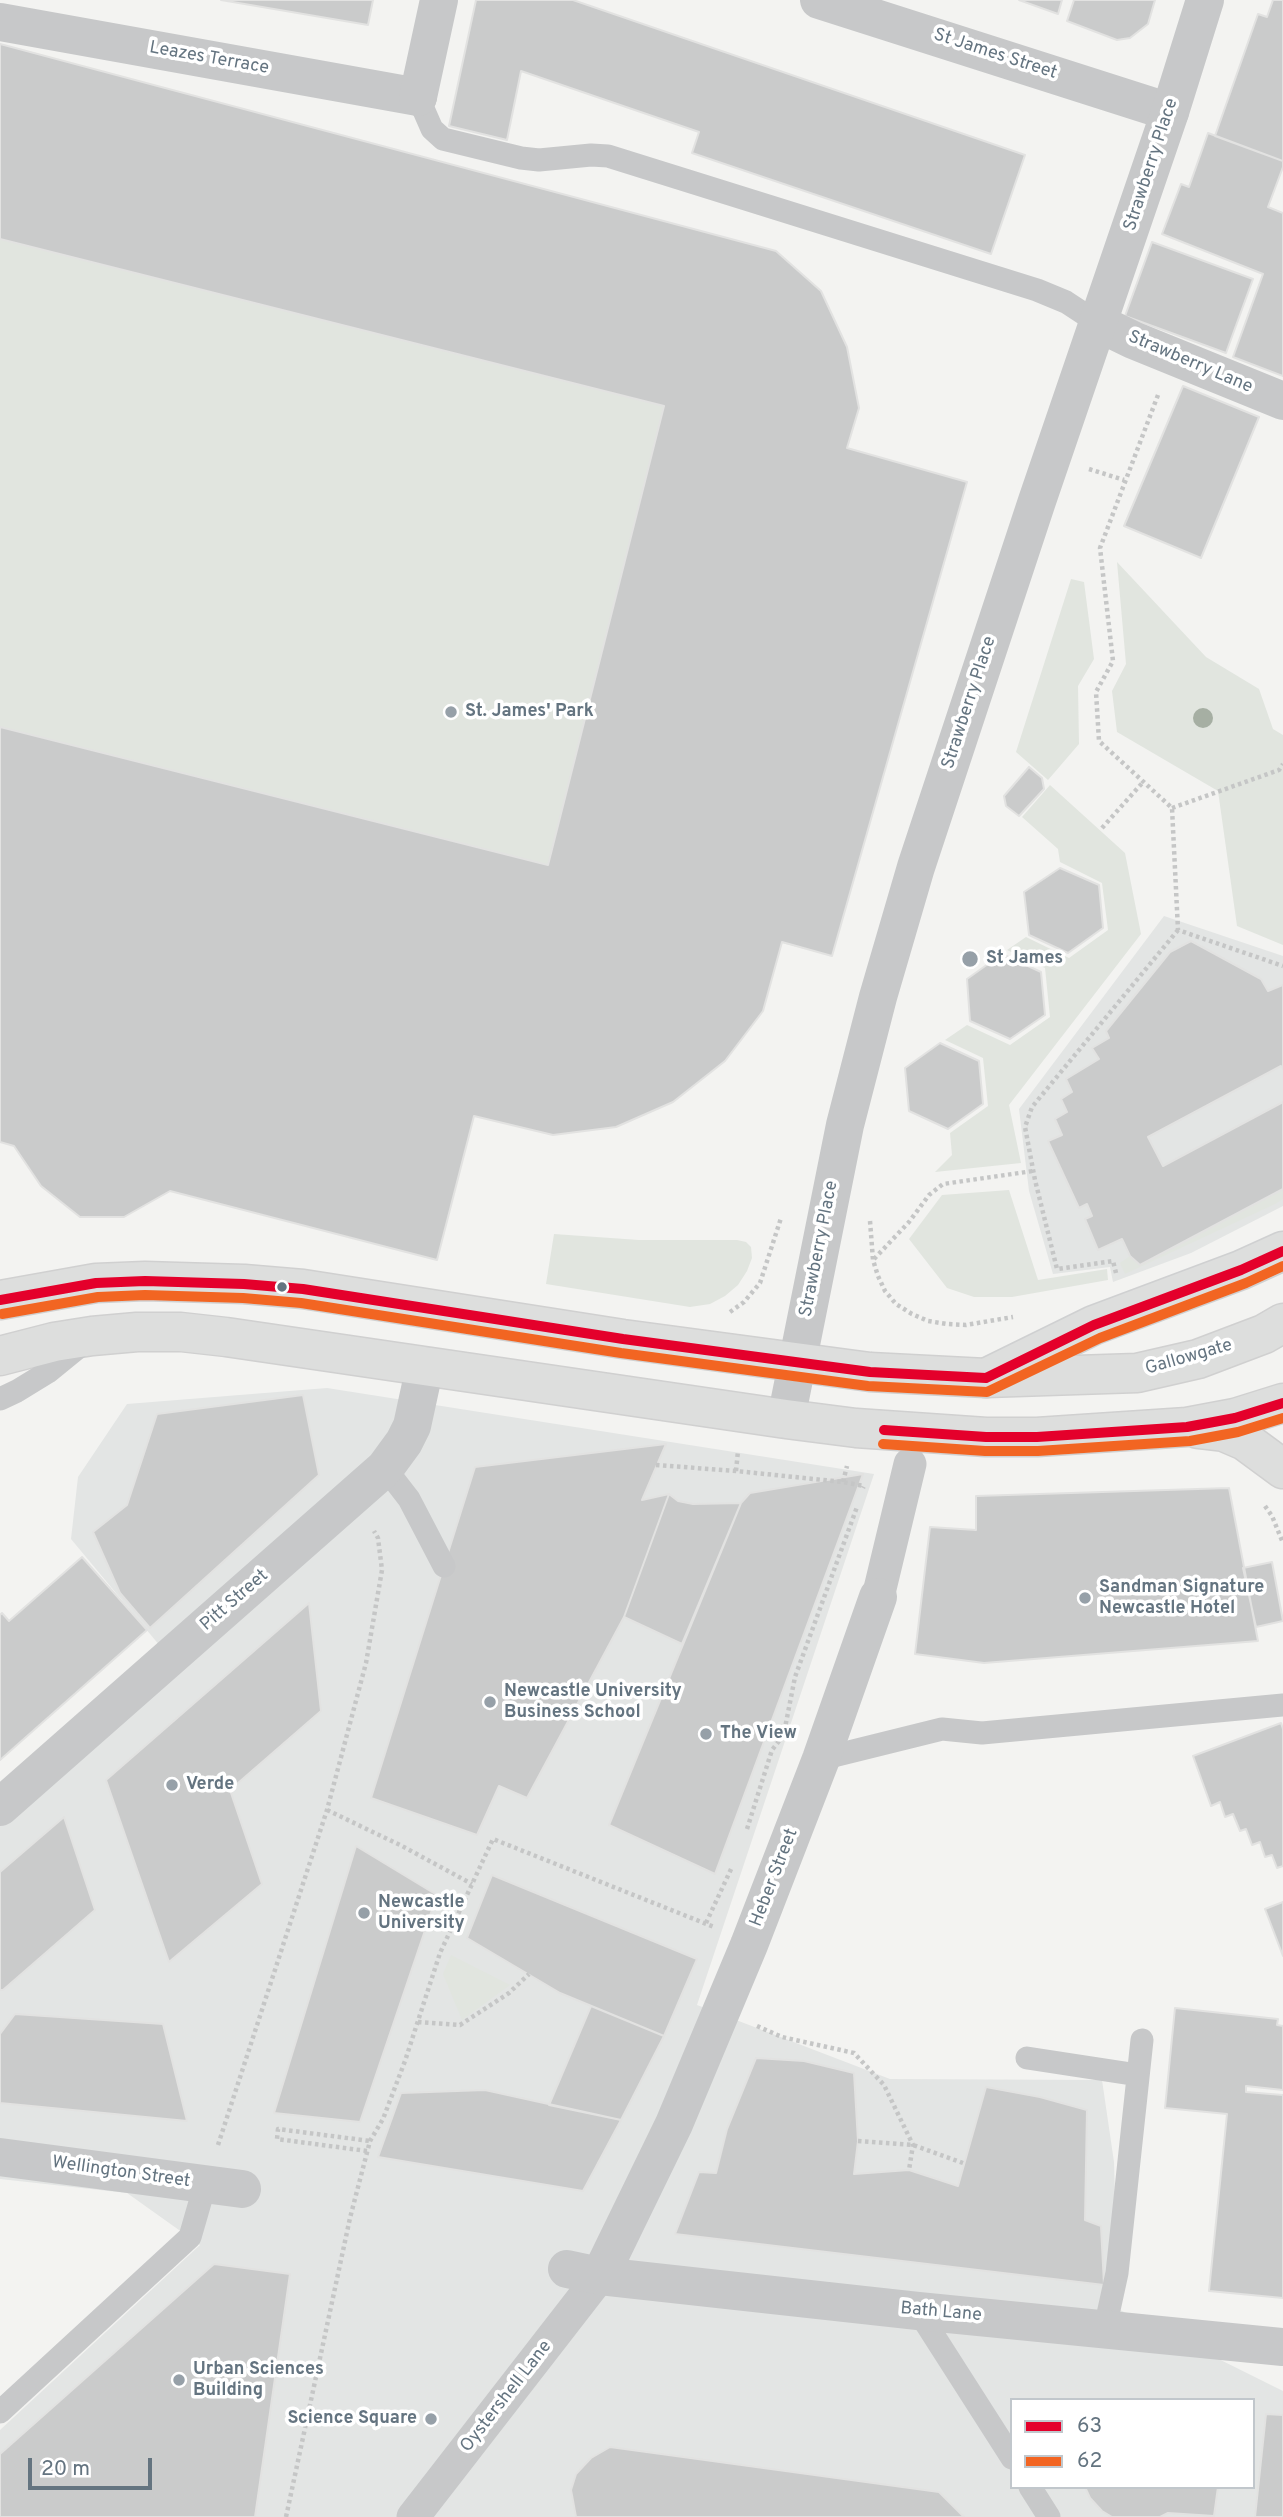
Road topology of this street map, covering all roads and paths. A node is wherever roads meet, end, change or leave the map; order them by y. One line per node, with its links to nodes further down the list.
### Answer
1 (439, 0): 5 (street)
2 (819, 0): 6 (street, St James Street)
3 (1205, 0): 6 (street, Strawberry Place)
4 (0, 22): 5 (street, Leazes Terrace)
5 (418, 97): 7 (lane)
6 (1170, 112): 7 (street, Strawberry Place)
7 (1098, 323): 8 (street, Strawberry Lane); 30 (street, Strawberry Place)
8 (1174, 355): 9 (street, Strawberry Lane); 12 (path)
9 (1283, 401)
10 (1091, 457): 11 (path)
11 (1087, 468): 12 (path); 13 (path)
12 (1124, 480): 15 (path)
13 (1083, 481)
14 (1283, 764): 16 (path)
15 (1144, 781): 16 (path); 17 (path)
16 (1172, 808): 18 (path)
17 (1102, 828)
18 (1178, 930): 19 (path); 20 (path)
19 (1283, 966)
20 (1033, 1171): 23 (path); 24 (path)
21 (870, 1214): 23 (path)
22 (1283, 1251): 32 (main road)
23 (873, 1260): 26 (path)
24 (1120, 1286)
25 (0, 1300): 30 (main road, Gallowgate)
26 (1023, 1314)
27 (1277, 1330): 32 (main road, Gallowgate)
28 (92, 1336): 29 (main road); 31 (main road); 33 (lane)
29 (0, 1356)
30 (797, 1362): 32 (main road, Gallowgate); 35 (street, Strawberry Place)
31 (425, 1366): 35 (main road); 39 (street, Pitt Street)
32 (986, 1378)
33 (0, 1399)
34 (1283, 1403): 36 (main road)
35 (786, 1419): 36 (main road)
36 (1187, 1427): 40 (main road)
37 (910, 1464): 47 (street, Heber Street)
38 (656, 1465): 41 (path)
39 (385, 1468): 42 (street, Pitt Street); 46 (lane)
40 (1283, 1469)
41 (862, 1493)
42 (353, 1497): 50 (street, Pitt Street); 51 (path)
43 (860, 1500): 52 (path)
44 (1283, 1512): 45 (path)
45 (1272, 1516)
46 (444, 1566)
47 (878, 1597): 49 (street, Heber Street)
48 (1283, 1705): 49 (lane)
49 (821, 1759): 69 (street, Heber Street)
50 (0, 1807)
51 (327, 1810): 54 (path); 68 (path)
52 (752, 1810)
53 (734, 1862): 54 (path)
54 (472, 1884): 56 (path)
55 (529, 1975): 56 (path)
56 (418, 2022): 61 (path)
57 (761, 2028): 63 (path)
58 (1142, 2040): 60 (lane)
59 (1027, 2058): 60 (lane)
60 (1138, 2075): 71 (lane)
61 (370, 2141): 64 (path); 64 (path)
62 (858, 2141): 63 (path)
63 (913, 2145): 66 (path); 67 (path)
64 (367, 2151): 76 (path)
65 (0, 2157): 68 (street, Wellington Street)
66 (963, 2163)
67 (909, 2170)
68 (223, 2187): 73 (lane)
69 (583, 2272): 70 (street, Bath Lane); 77 (street, Oystershell Lane)
70 (918, 2312): 71 (street, Bath Lane); 74 (lane)
71 (1105, 2328): 72 (street, Bath Lane)
72 (1283, 2347)
73 (0, 2412)
74 (1010, 2455)
75 (1031, 2489): 78 (lane)
76 (286, 2517)
77 (414, 2517)
78 (1049, 2517)

